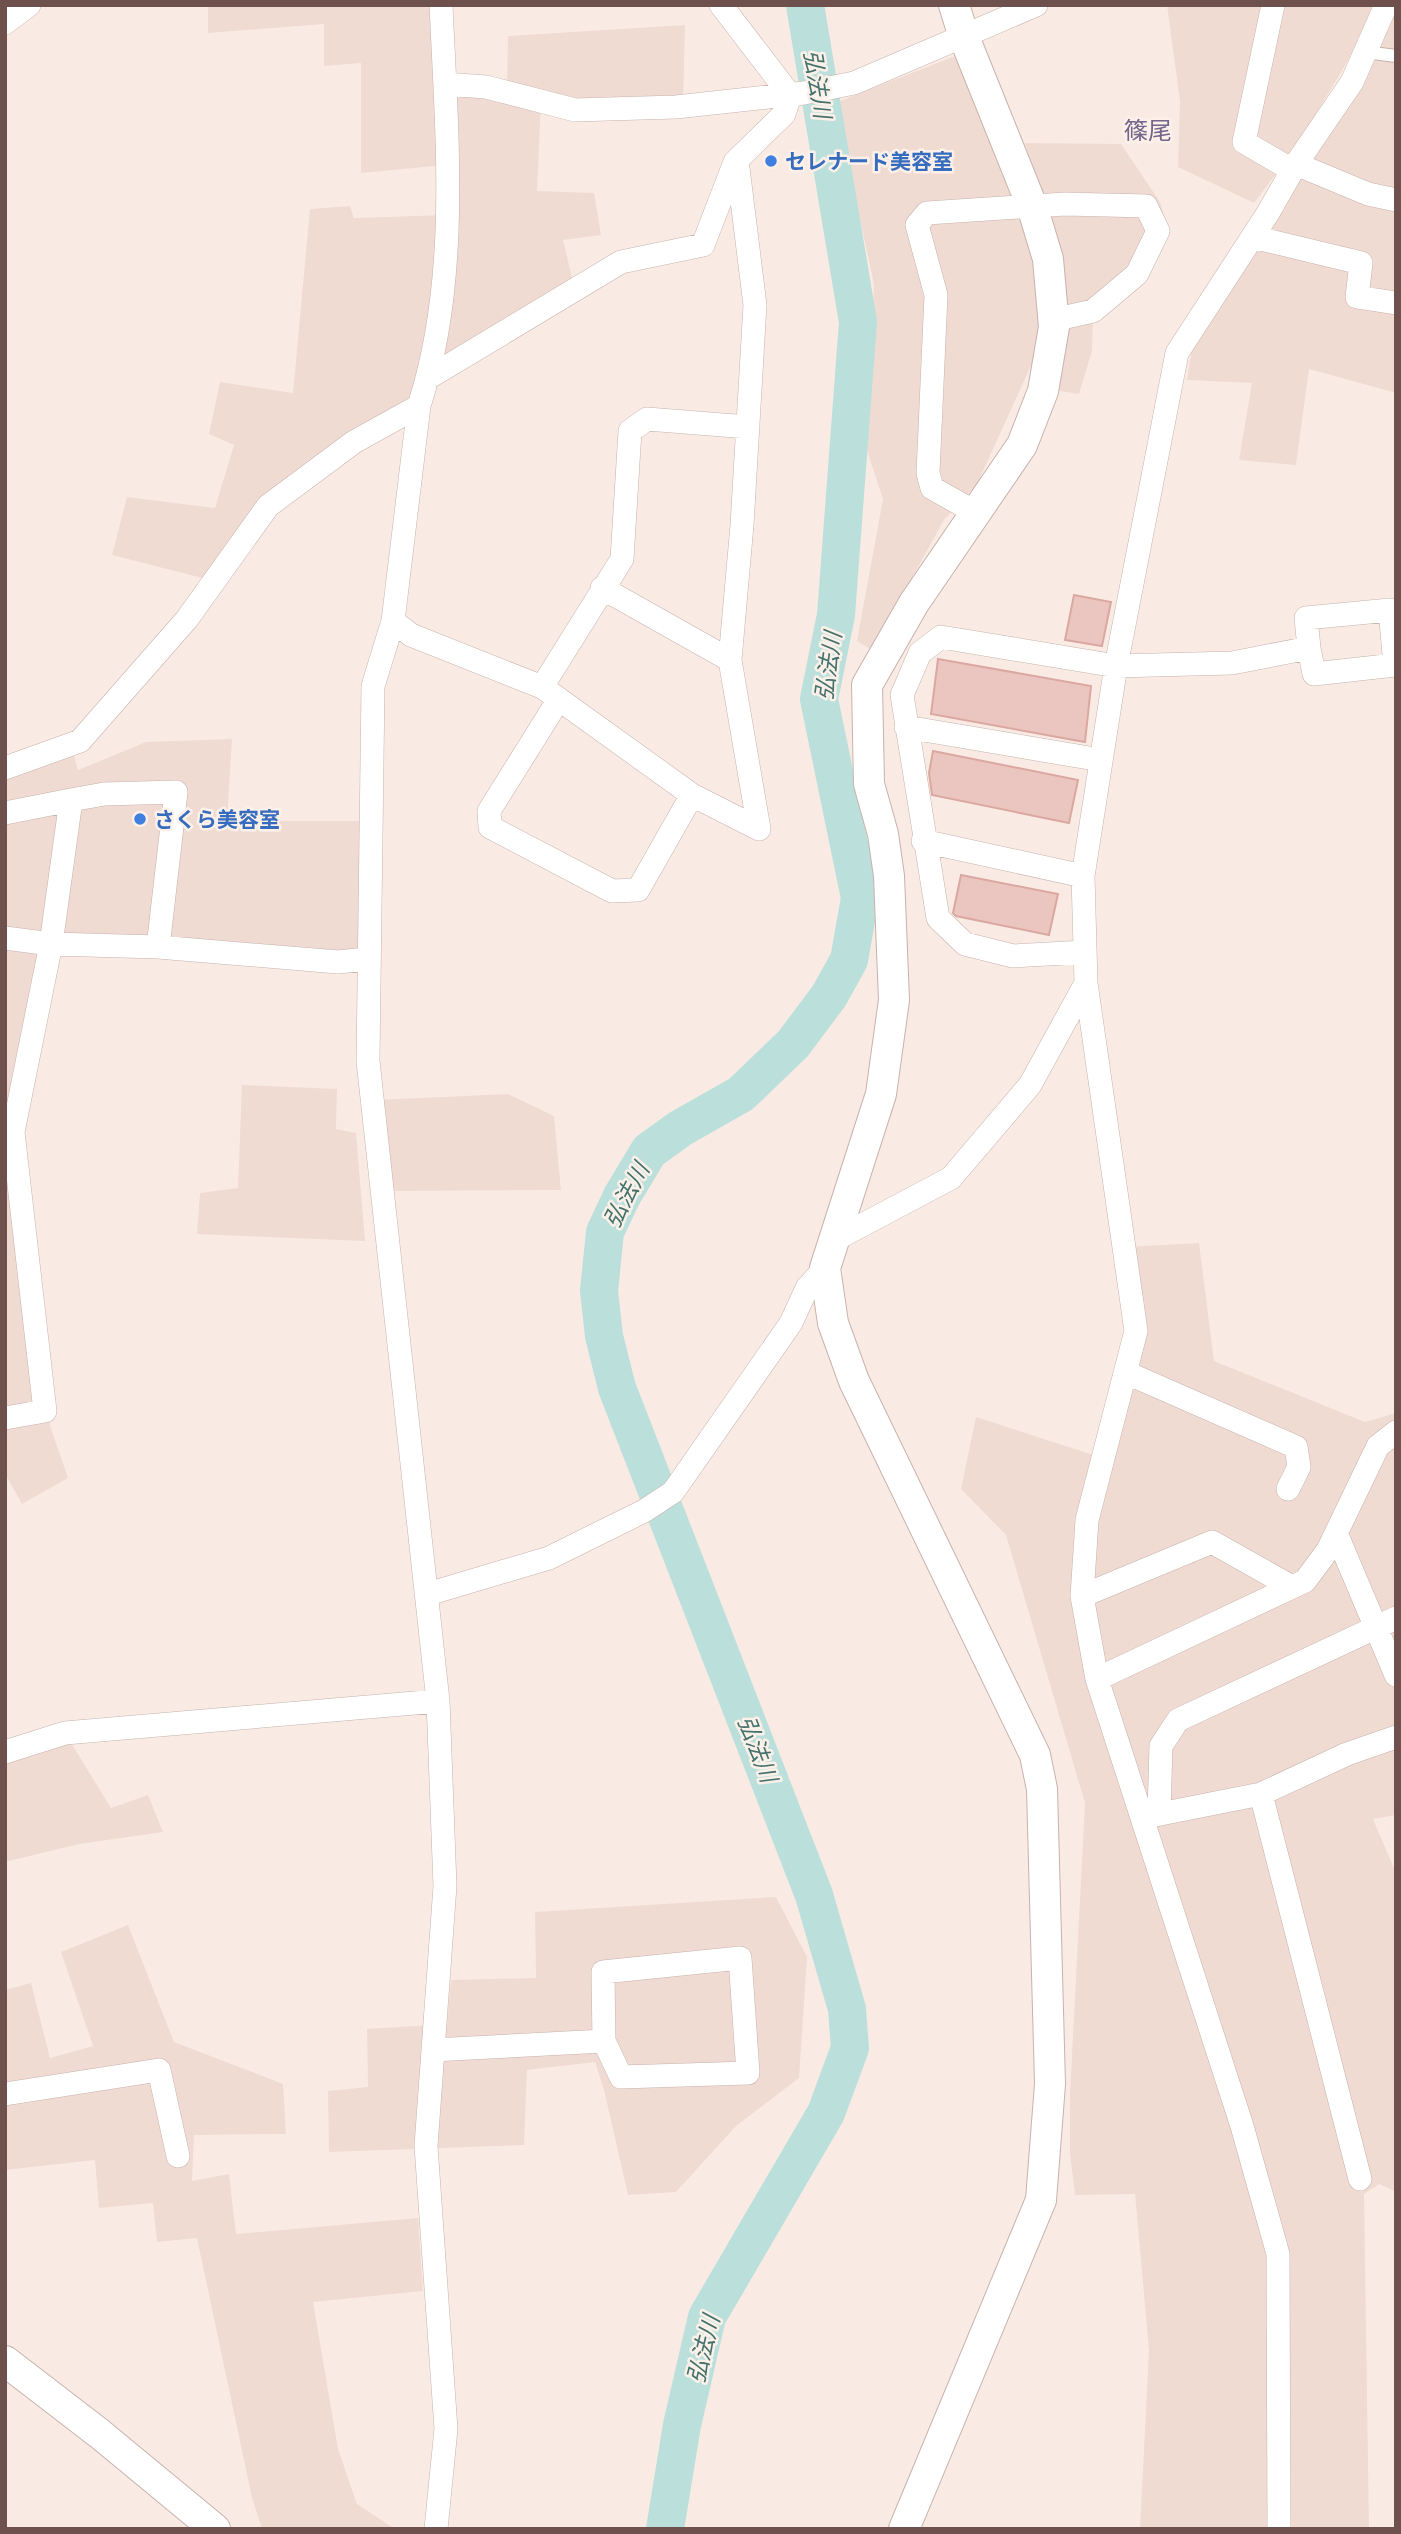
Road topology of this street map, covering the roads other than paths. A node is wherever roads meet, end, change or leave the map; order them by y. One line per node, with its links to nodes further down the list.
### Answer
1 (29, 5): 8 (street)
2 (440, 5): 12 (street)
3 (721, 5): 13 (street)
4 (954, 5): 9 (street)
5 (1036, 5): 9 (street)
6 (1273, 5): 15 (street)
7 (1386, 5): 10 (street)
8 (5, 23)
9 (964, 37): 13 (street); 17 (street)
10 (1365, 52): 11 (lane); 15 (street)
11 (1396, 56)
12 (445, 84): 13 (street); 21 (street)
13 (797, 94): 14 (street)
14 (737, 160): 21 (street); 23 (street)
15 (1294, 167): 16 (street); 18 (street)
16 (1396, 200)
17 (1032, 206): 20 (street); 20 (street); 24 (street)
18 (1254, 237): 19 (street); 29 (street)
19 (1396, 303)
20 (1053, 320): 24 (street)
21 (428, 378): 22 (street)
22 (419, 407): 26 (street); 33 (street)
23 (748, 427): 25 (street); 28 (street)
24 (975, 512): 45 (street)
25 (602, 588): 28 (street); 30 (street)
26 (393, 621): 30 (street); 43 (street)
27 (1309, 648): 29 (street)
28 (730, 660): 34 (street)
29 (1116, 666): 31 (street); 32 (street)
30 (550, 693): 34 (street); 34 (street)
31 (906, 727): 32 (street); 37 (street)
32 (1101, 760): 38 (street)
33 (5, 768)
34 (692, 795)
35 (71, 800): 36 (street); 40 (street); 41 (street)
36 (5, 814)
37 (923, 841): 38 (street); 42 (street)
38 (1083, 876): 42 (street)
39 (5, 938): 40 (street)
40 (51, 944): 41 (street); 48 (street)
41 (159, 947): 43 (street)
42 (1084, 952): 44 (street)
43 (367, 960): 53 (street)
44 (1086, 983): 45 (street); 47 (street)
45 (834, 1240): 46 (street)
46 (825, 1268): 53 (street); 72 (street)
47 (1127, 1373): 50 (street); 54 (street)
48 (5, 1418)
49 (1396, 1432): 51 (street)
50 (1288, 1489)
51 (1336, 1533): 52 (street); 56 (street)
52 (1292, 1587): 54 (street); 58 (street)
53 (428, 1594): 59 (street)
54 (1082, 1596): 58 (street)
55 (1396, 1618): 56 (street)
56 (1373, 1626): 57 (street); 63 (street)
57 (1396, 1675)
58 (1097, 1679): 63 (street)
59 (438, 1701): 61 (street); 65 (street)
60 (1396, 1737): 62 (street)
61 (5, 1752)
62 (1261, 1794): 63 (street); 68 (street)
63 (1151, 1816): 73 (street)
64 (604, 2041): 64 (street); 65 (street)
65 (433, 2050): 71 (street)
66 (5, 2094): 67 (street)
67 (178, 2156)
68 (1360, 2179)
69 (5, 2361): 70 (street)
70 (215, 2529)
71 (436, 2529)
72 (904, 2529)
73 (1279, 2529)

